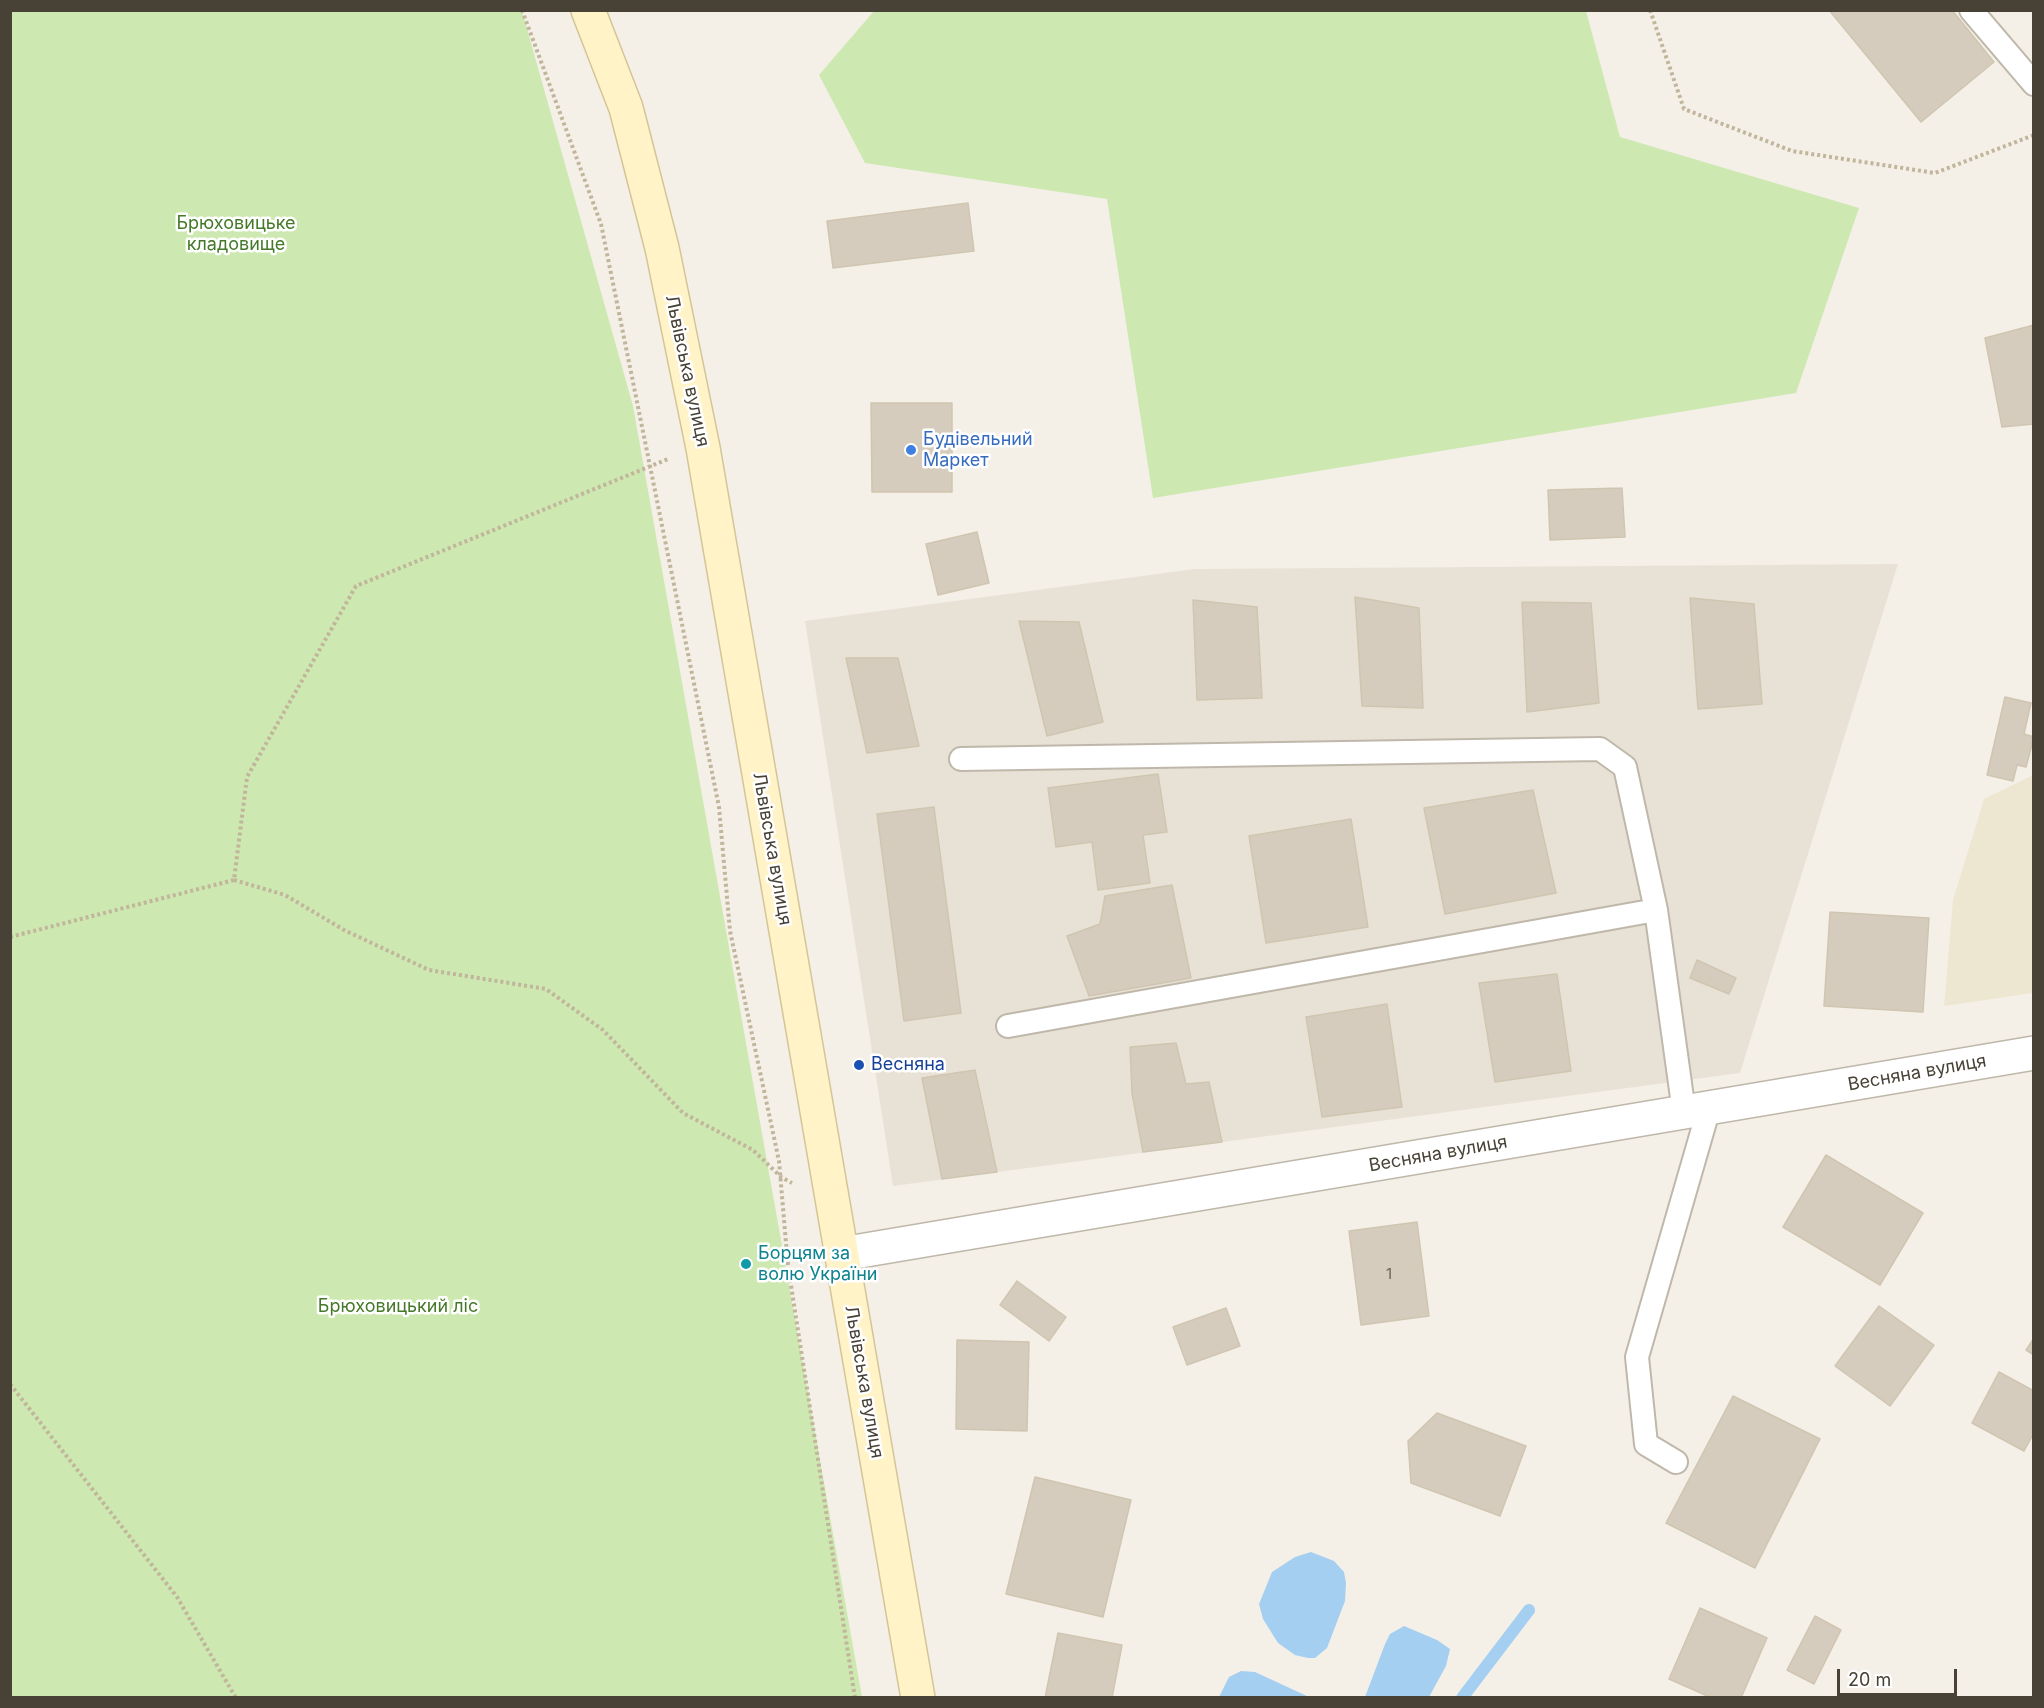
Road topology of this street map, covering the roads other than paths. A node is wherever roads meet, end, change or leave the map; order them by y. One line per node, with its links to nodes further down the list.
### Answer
1 (588, 10): 9 (main road, Львівська вулиця)
2 (1971, 10): 3 (lane)
3 (2034, 84)
4 (961, 759): 5 (lane)
5 (1656, 910): 6 (lane); 8 (lane)
6 (1008, 1026)
7 (2034, 1053): 8 (street, Весняна вулиця)
8 (1697, 1110): 9 (street, Весняна вулиця); 10 (lane)
9 (842, 1254): 11 (main road, Львівська вулиця)
10 (1676, 1461)
11 (918, 1698)

